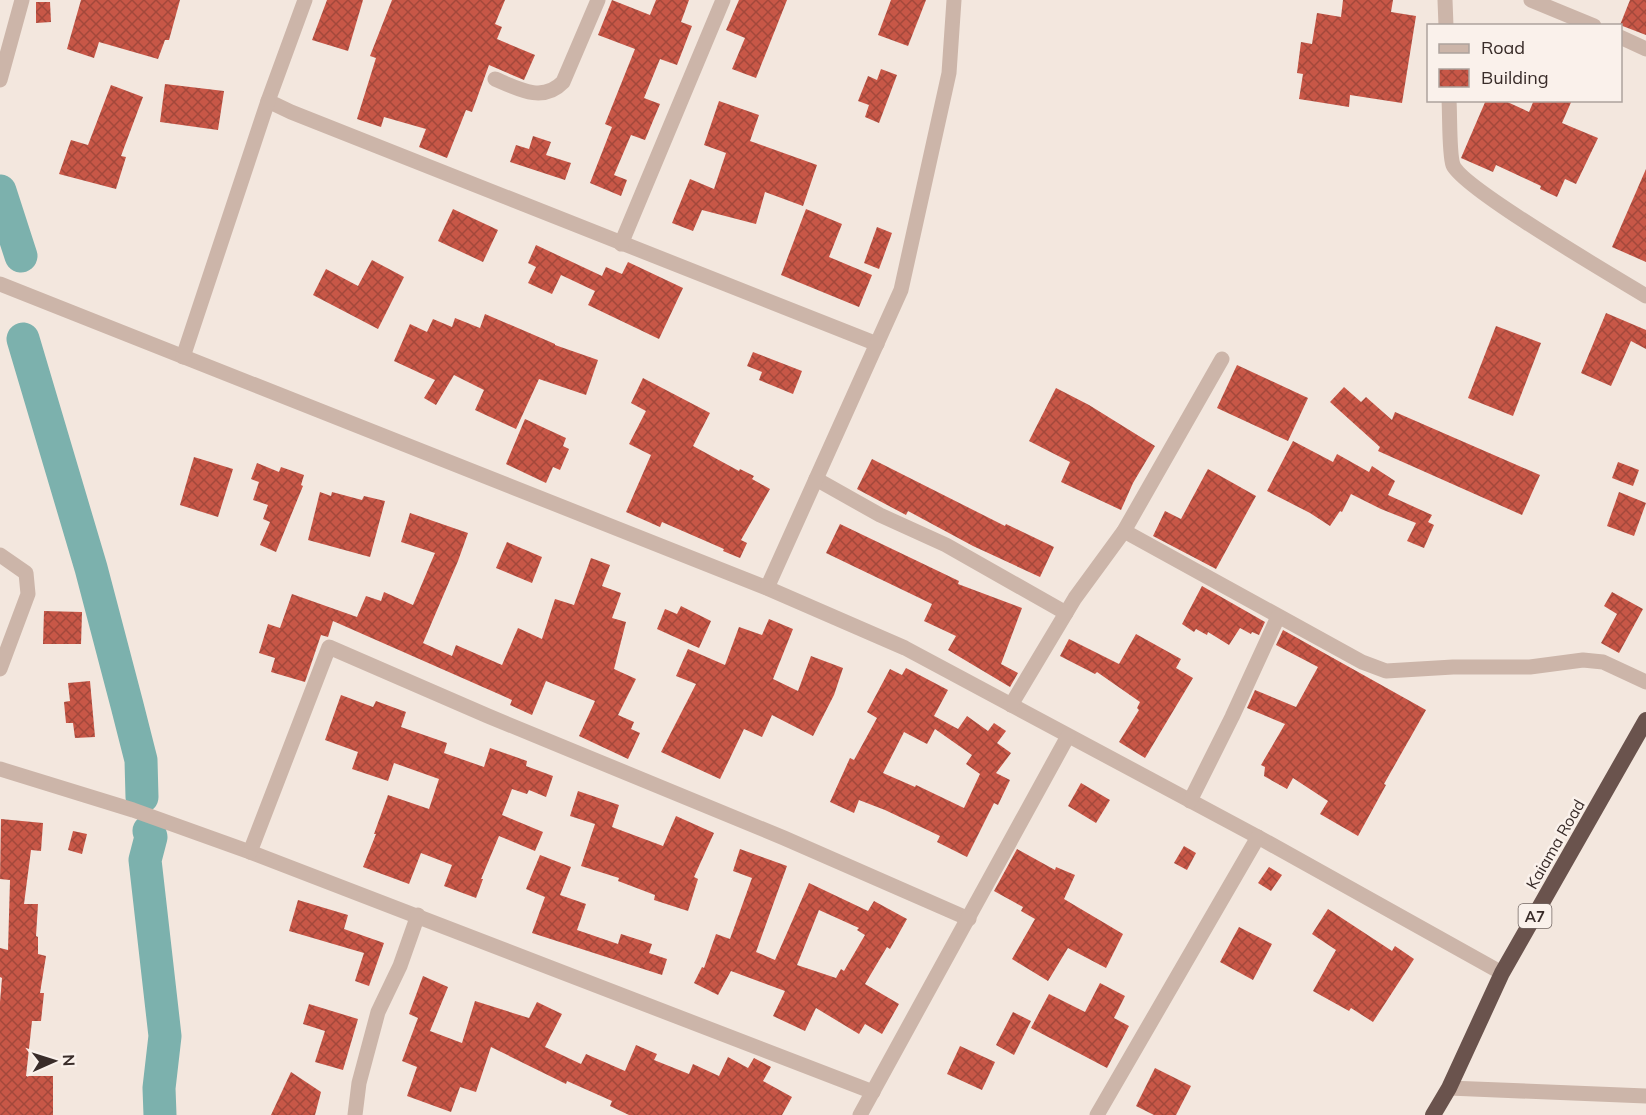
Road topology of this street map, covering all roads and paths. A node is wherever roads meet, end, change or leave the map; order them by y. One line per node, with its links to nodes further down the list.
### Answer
1 (22, 0): 14 (street)
2 (305, 0): 15 (street)
3 (598, 0): 13 (street)
4 (723, 0): 17 (street)
5 (954, 0): 20 (street)
6 (1445, 0): 9 (street)
7 (1532, 0): 8 (street)
8 (1561, 5): 10 (street)
9 (1446, 24)
10 (1591, 24)
11 (1622, 39): 12 (street)
12 (1646, 49)
13 (495, 79)
14 (0, 80)
15 (268, 101): 17 (street); 21 (street)
16 (1449, 102): 19 (street)
17 (621, 244): 20 (street)
18 (0, 284): 21 (street)
19 (1646, 296)
20 (877, 344): 23 (street)
21 (183, 357): 26 (street)
22 (1222, 359): 24 (street)
23 (816, 479): 26 (street); 27 (street)
24 (1124, 531): 27 (street); 28 (street)
25 (0, 555): 29 (street)
26 (767, 588): 31 (street)
27 (1066, 613): 31 (street)
28 (1278, 617): 30 (street); 35 (street)
29 (0, 669)
30 (1646, 682)
31 (1011, 705): 33 (street)
32 (1646, 720): 40 (highway, Kaiama Road / A7)
33 (1068, 736): 35 (street); 39 (street)
34 (0, 769): 37 (street)
35 (1190, 801): 36 (street)
36 (1258, 837): 40 (street); 46 (street)
37 (250, 852): 38 (street); 39 (street)
38 (418, 915): 42 (street); 44 (street)
39 (969, 919): 42 (street)
40 (1502, 973): 41 (highway, Kaiama Road / A7)
41 (1449, 1088): 43 (street); 47 (highway, Kaiama Road / A7)
42 (873, 1092): 45 (street)
43 (1646, 1096)
44 (355, 1115)
45 (860, 1115)
46 (1097, 1115)
47 (1433, 1115)

